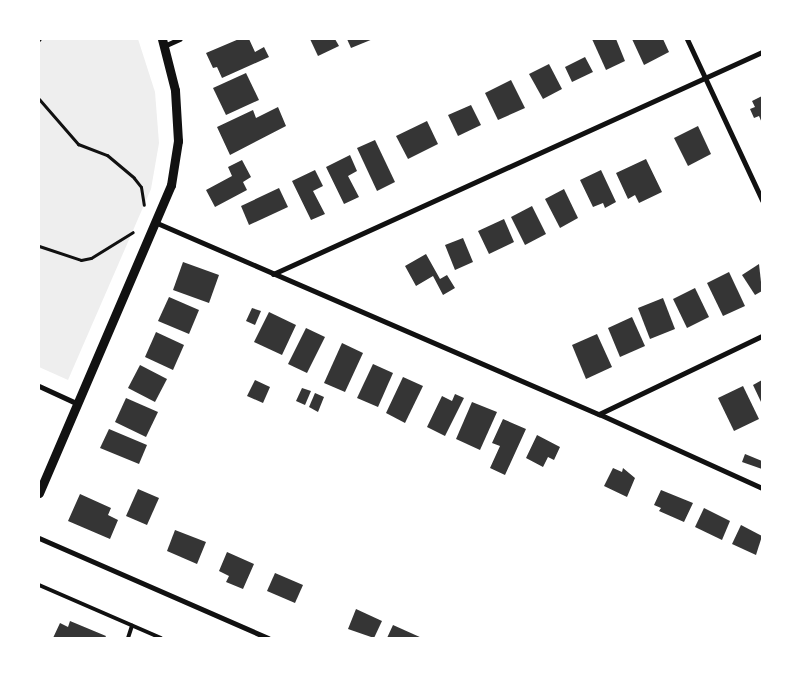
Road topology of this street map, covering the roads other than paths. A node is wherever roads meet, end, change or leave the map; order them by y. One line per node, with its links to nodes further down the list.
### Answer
1 (180, 39): 3 (street)
2 (687, 39): 5 (street)
3 (163, 42): 7 (street)
4 (762, 52): 5 (street)
5 (706, 79): 6 (street); 8 (street)
6 (762, 200)
7 (157, 223): 8 (street); 11 (street)
8 (273, 274): 12 (street)
9 (762, 336): 12 (street)
10 (39, 386): 11 (street)
11 (76, 403): 14 (street)
12 (599, 414): 13 (street)
13 (762, 488)
14 (39, 493)
15 (39, 538): 20 (street)
16 (39, 585): 17 (lane)
17 (132, 626): 18 (lane); 19 (lane)
18 (128, 638)
19 (161, 638)
20 (268, 638)

